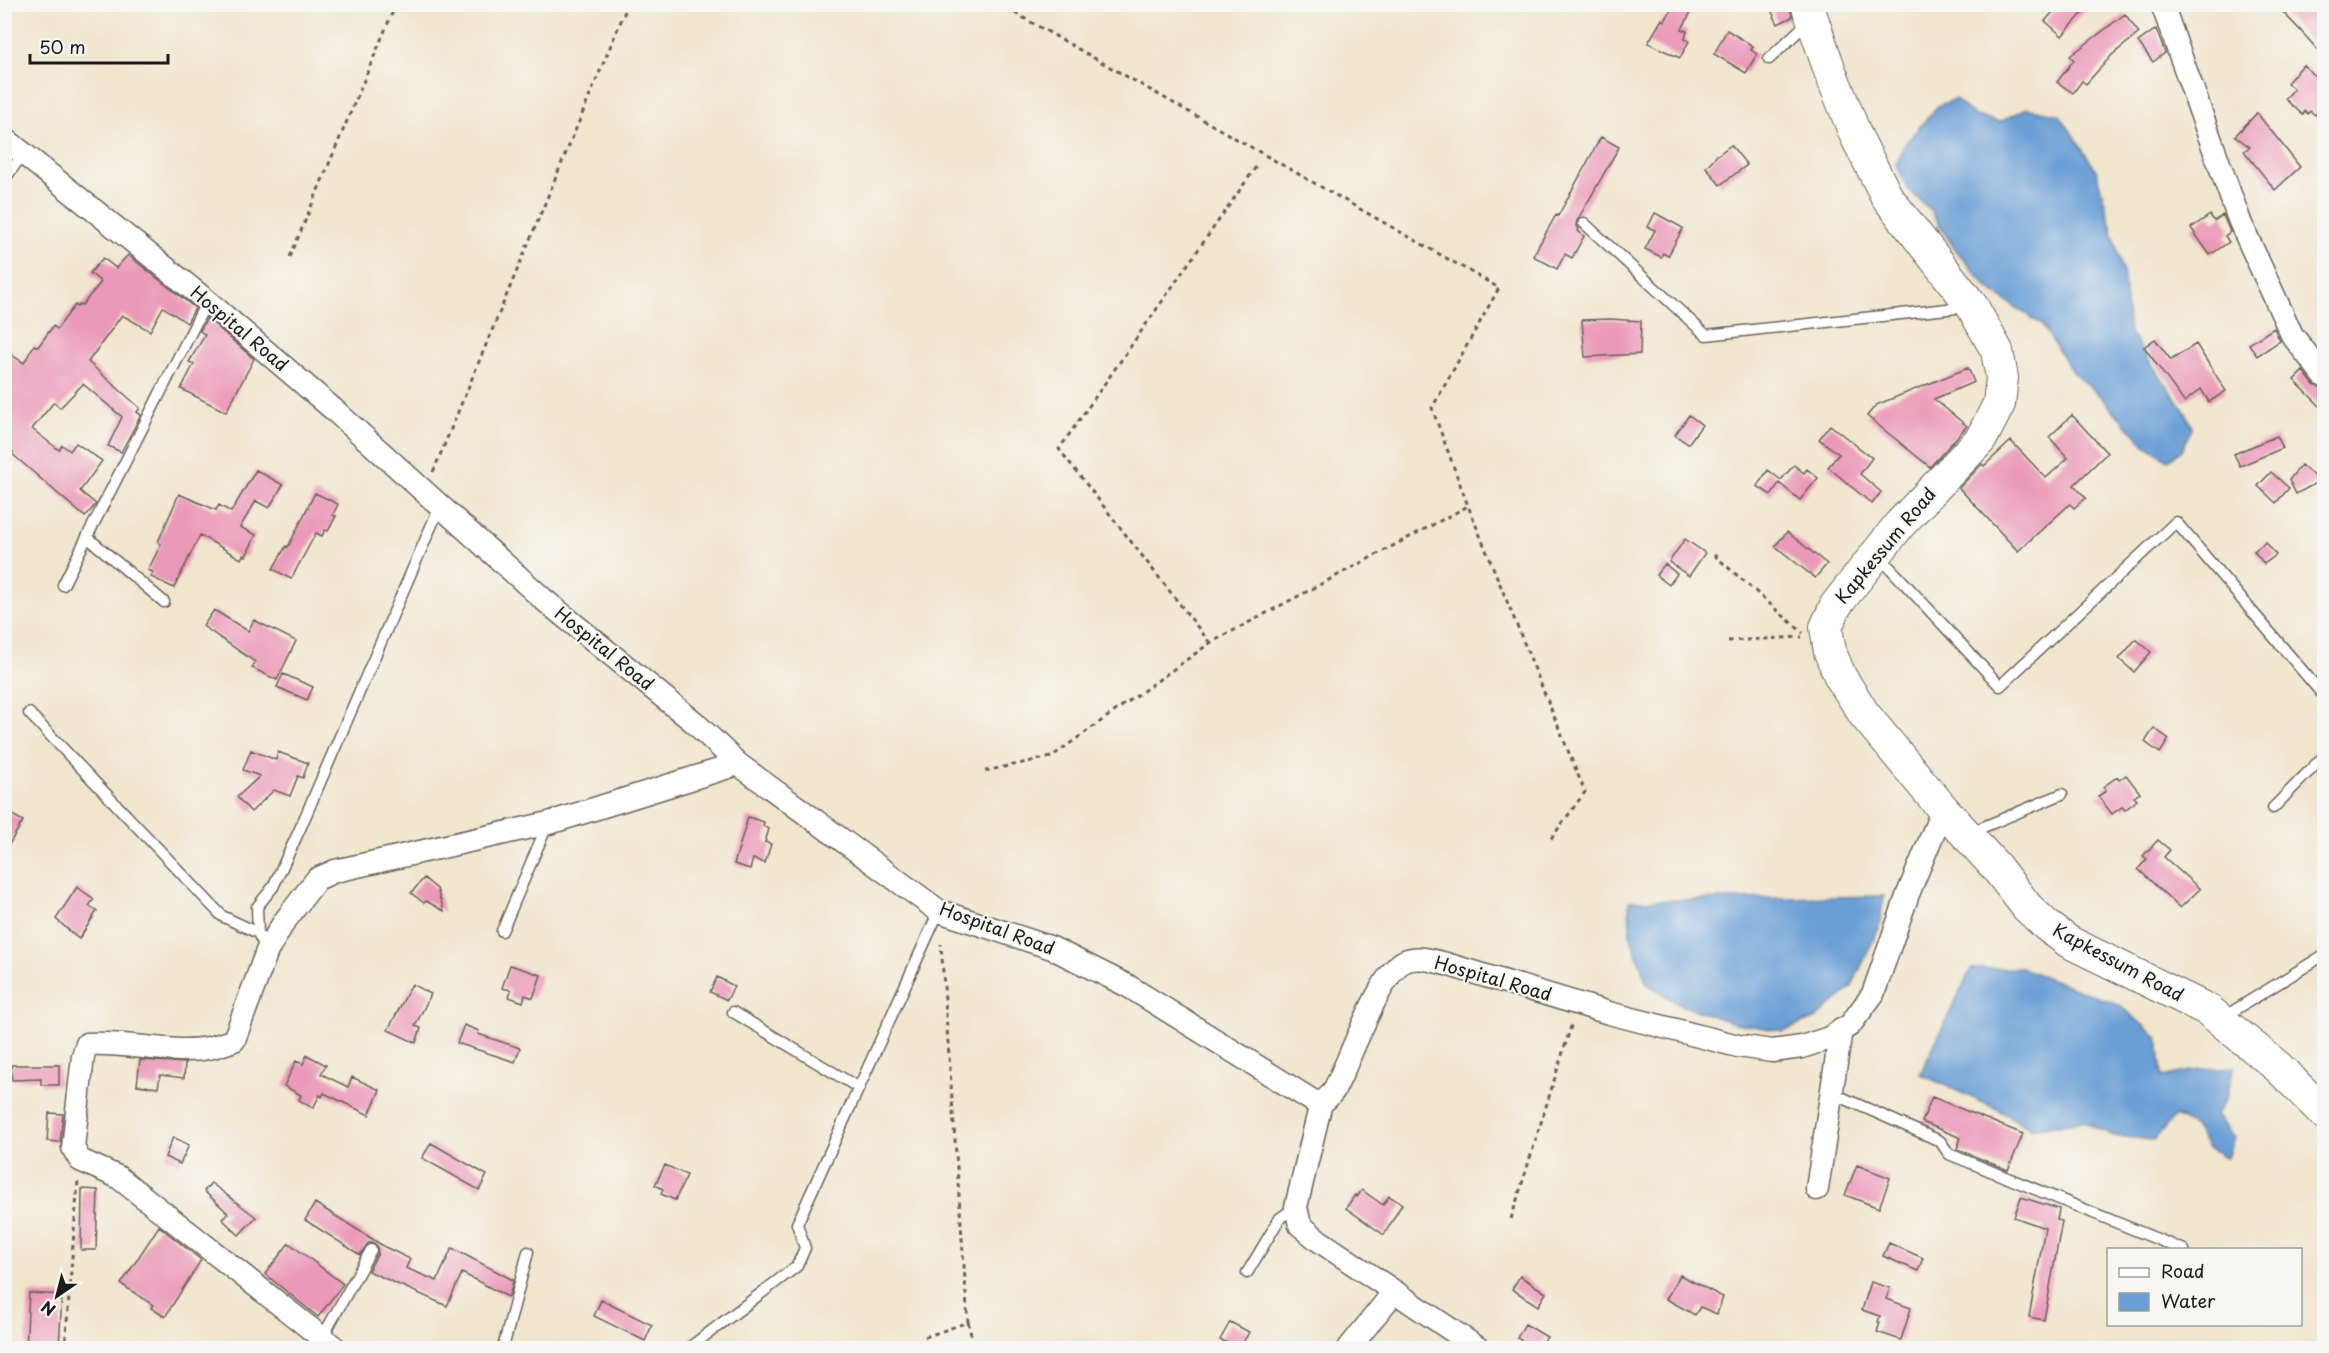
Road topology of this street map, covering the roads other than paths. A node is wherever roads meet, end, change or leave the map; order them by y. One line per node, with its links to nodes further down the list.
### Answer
1 (2162, 4): 10 (street)
2 (1810, 11): 3 (lane); 9 (street, Kapkessum Road)
3 (1769, 59)
4 (4, 138): 5 (street, Hospital Road)
5 (23, 154): 6 (lane); 8 (street, Hospital Road)
6 (4, 180)
7 (1584, 223): 9 (lane)
8 (207, 302): 11 (street, Hospital Road); 12 (lane)
9 (1972, 306): 13 (street, Kapkessum Road)
10 (2325, 376)
11 (432, 499): 19 (street, Hospital Road); 27 (lane)
12 (87, 537): 14 (lane); 15 (lane)
13 (1876, 554): 16 (lane); 22 (street, Kapkessum Road)
14 (63, 585)
15 (164, 602)
16 (2325, 696)
17 (29, 713): 27 (lane)
18 (2325, 756): 21 (lane)
19 (738, 764): 23 (street); 25 (street, Hospital Road)
20 (2062, 794): 24 (lane)
21 (2273, 808)
22 (1943, 809): 24 (street, Kapkessum Road); 31 (street, Hospital Road)
23 (549, 823): 26 (lane); 27 (street)
24 (1965, 834): 30 (street, Kapkessum Road)
25 (939, 911): 32 (lane); 34 (street, Hospital Road)
26 (502, 931)
27 (263, 942): 43 (street)
28 (2325, 955): 30 (lane)
29 (733, 1012): 32 (lane)
30 (2219, 1019): 35 (street, Kapkessum Road)
31 (1841, 1030): 33 (street); 34 (street, Hospital Road)
32 (859, 1088): 45 (lane)
33 (1832, 1093): 36 (street); 38 (lane)
34 (1321, 1103): 37 (street)
35 (2325, 1113)
36 (1817, 1189)
37 (1296, 1207): 41 (lane); 42 (street)
38 (2179, 1248)
39 (371, 1250): 43 (lane)
40 (528, 1252): 44 (lane)
41 (1247, 1273)
42 (1394, 1292): 46 (street); 47 (street)
43 (328, 1343)
44 (503, 1348)
45 (688, 1348)
46 (1349, 1348)
47 (1478, 1348)

